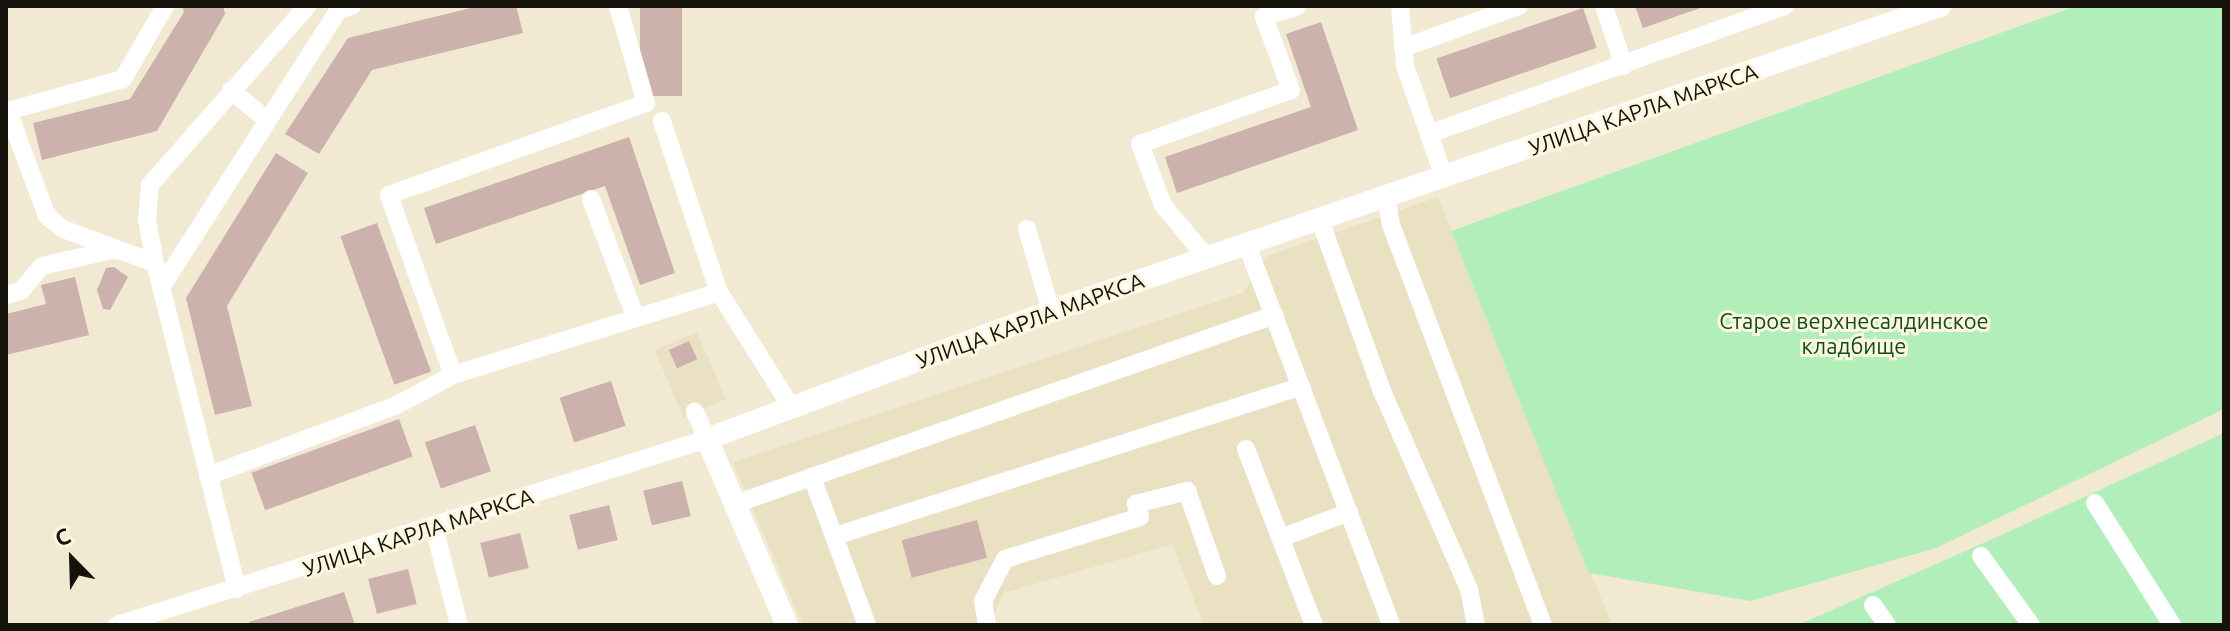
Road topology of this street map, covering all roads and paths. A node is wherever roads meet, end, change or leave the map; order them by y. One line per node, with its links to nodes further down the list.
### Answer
1 (165, 6): 23 (street)
2 (307, 6): 13 (street)
3 (352, 6): 14 (street)
4 (618, 6): 32 (street)
5 (1297, 6): 24 (street)
6 (1400, 6): 11 (street)
7 (1519, 6): 11 (street)
8 (1604, 6): 12 (street)
9 (1785, 6): 12 (street)
10 (1940, 6): 17 (main road, УЛИЦА КАРЛА МАРКСА)
11 (1403, 48): 16 (street)
12 (1624, 66): 16 (street)
13 (231, 90): 14 (street); 25 (street)
14 (268, 121): 26 (street)
15 (662, 121): 27 (street)
16 (1429, 134): 17 (street)
17 (1444, 177): 18 (main road, УЛИЦА КАРЛА МАРКСА)
18 (1386, 197): 20 (main road, УЛИЦА КАРЛА МАРКСА); 59 (street)
19 (591, 199): 31 (street)
20 (1320, 220): 22 (main road, УЛИЦА КАРЛА МАРКСА); 58 (street)
21 (1027, 229): 29 (street)
22 (1247, 245): 24 (main road, УЛИЦА КАРЛА МАРКСА); 30 (street)
23 (116, 249): 25 (street); 28 (street)
24 (1207, 258): 29 (main road, УЛИЦА КАРЛА МАРКСА)
25 (155, 263): 26 (street)
26 (162, 286): 38 (street)
27 (719, 292): 31 (street); 34 (street)
28 (6, 295)
29 (1051, 311): 34 (main road, УЛИЦА КАРЛА МАРКСА)
30 (1274, 315): 33 (street); 39 (street)
31 (635, 316): 32 (street)
32 (453, 375): 38 (street)
33 (1301, 386): 42 (street); 44 (street)
34 (791, 407): 36 (main road, УЛИЦА КАРЛА МАРКСА)
35 (695, 412): 36 (street)
36 (707, 439): 41 (main road); 43 (street, УЛИЦА КАРЛА МАРКСА)
37 (1246, 449): 45 (street)
38 (208, 476): 48 (street)
39 (812, 477): 41 (street); 44 (street)
40 (2095, 503): 62 (street)
41 (735, 504): 53 (main road)
42 (1349, 512): 45 (street); 57 (street)
43 (434, 527): 48 (street, УЛИЦА КАРЛА МАРКСА); 52 (street)
44 (835, 536): 54 (street)
45 (1281, 538): 56 (street)
46 (1981, 556): 61 (street)
47 (1217, 576): 55 (street)
48 (237, 589): 50 (street, УЛИЦА КАРЛА МАРКСА)
49 (1873, 605): 60 (street)
50 (180, 616): 51 (street, УЛИЦА КАРЛА МАРКСА)
51 (117, 625)
52 (459, 625)
53 (787, 625)
54 (867, 625)
55 (987, 625)
56 (1314, 625)
57 (1391, 625)
58 (1476, 625)
59 (1543, 625)
60 (1887, 625)
61 (2031, 625)
62 (2172, 625)

